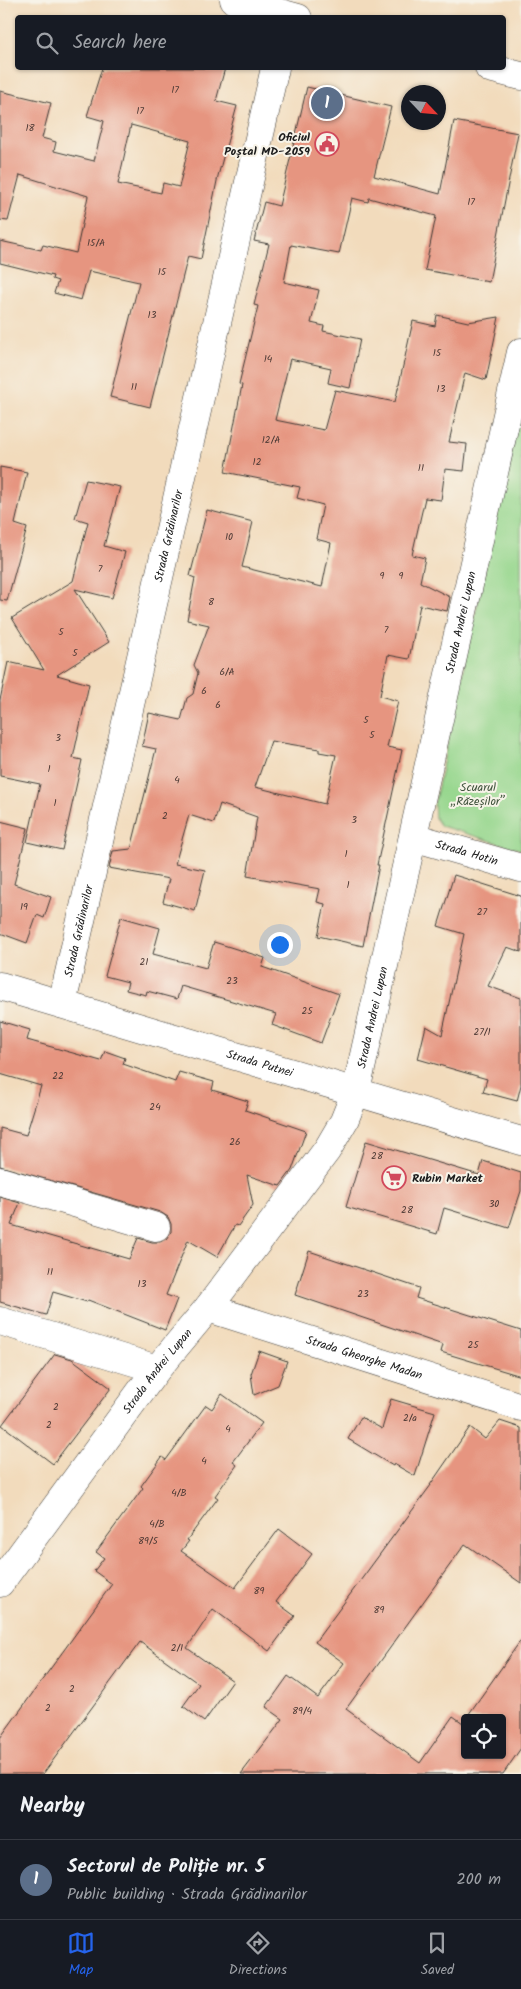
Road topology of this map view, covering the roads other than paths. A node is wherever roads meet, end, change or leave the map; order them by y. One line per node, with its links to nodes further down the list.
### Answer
1 (234, 0): 2 (street)
2 (284, 15)
3 (275, 70): 10 (street, Strada Grădinarilor)
4 (497, 70): 5 (street)
5 (521, 76)
6 (521, 352): 7 (street, Strada Andrei Lupan)
7 (413, 837): 8 (street, Strada Hotin); 11 (street, Strada Andrei Lupan)
8 (521, 868)
9 (0, 986): 10 (street, Strada Putnei)
10 (62, 1004): 11 (street, Strada Putnei)
11 (356, 1091): 12 (street, Strada Putnei); 15 (street, Strada Andrei Lupan)
12 (521, 1141)
13 (0, 1181): 14 (street)
14 (156, 1227)
15 (208, 1308): 17 (street, Strada Andrei Lupan); 18 (street, Strada Gheorghe Madan)
16 (0, 1321): 17 (street)
17 (157, 1369): 19 (street, Strada Andrei Lupan)
18 (521, 1407)
19 (0, 1582)

